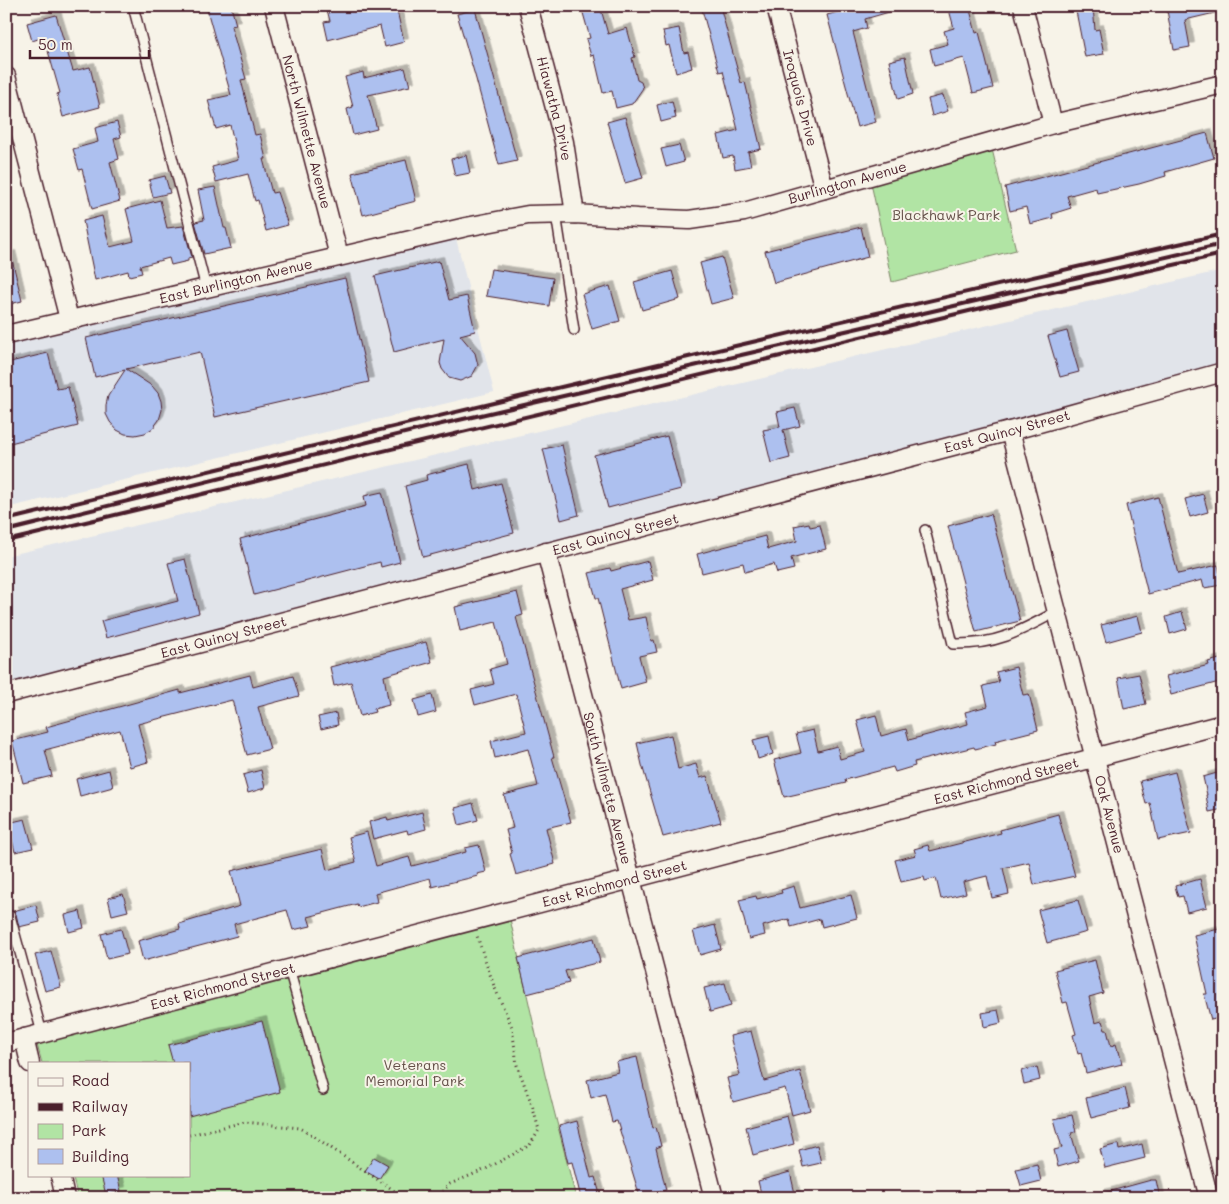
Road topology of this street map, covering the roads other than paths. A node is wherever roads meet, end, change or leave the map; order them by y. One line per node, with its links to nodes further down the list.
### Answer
1 (133, 6): 14 (lane)
2 (274, 6): 13 (street, North Wilmette Avenue)
3 (528, 6): 11 (street, Hiawatha Drive)
4 (776, 6): 9 (street, Iroquois Drive)
5 (1023, 6): 8 (street)
6 (6, 76): 15 (street)
7 (1223, 84): 8 (street, Burlington Avenue)
8 (1053, 124): 9 (street, Burlington Avenue)
9 (824, 189): 11 (street, Burlington Avenue)
10 (556, 214): 11 (street, Burlington Avenue); 12 (street, Burlington Avenue); 16 (lane)
11 (575, 214)
12 (466, 227): 13 (street, East Burlington Avenue)
13 (338, 256): 14 (street, East Burlington Avenue)
14 (206, 288): 15 (street, East Burlington Avenue)
15 (69, 319): 17 (street, East Burlington Avenue)
16 (574, 330)
17 (6, 335)
18 (1223, 372): 19 (street, East Quincy Street)
19 (1010, 431): 21 (street, East Quincy Street); 22 (street, Oak Avenue)
20 (925, 530): 22 (lane)
21 (546, 552): 23 (street, East Quincy Street); 26 (street, South Wilmette Avenue)
22 (1056, 612): 25 (street, Oak Avenue)
23 (6, 694)
24 (1223, 724): 25 (street, East Richmond Street)
25 (1094, 758): 26 (street, East Richmond Street); 37 (street, Oak Avenue)
26 (631, 879): 28 (street, East Richmond Street); 36 (street, South Wilmette Avenue)
27 (10, 916): 29 (lane)
28 (289, 969): 29 (street, East Richmond Street); 33 (lane)
29 (42, 1033): 30 (street, East Richmond Street)
30 (24, 1038): 31 (street, East Richmond Street); 32 (street)
31 (6, 1043)
32 (30, 1062)
33 (323, 1090)
34 (60, 1176): 35 (street)
35 (65, 1198)
36 (714, 1198)
37 (1209, 1198)

